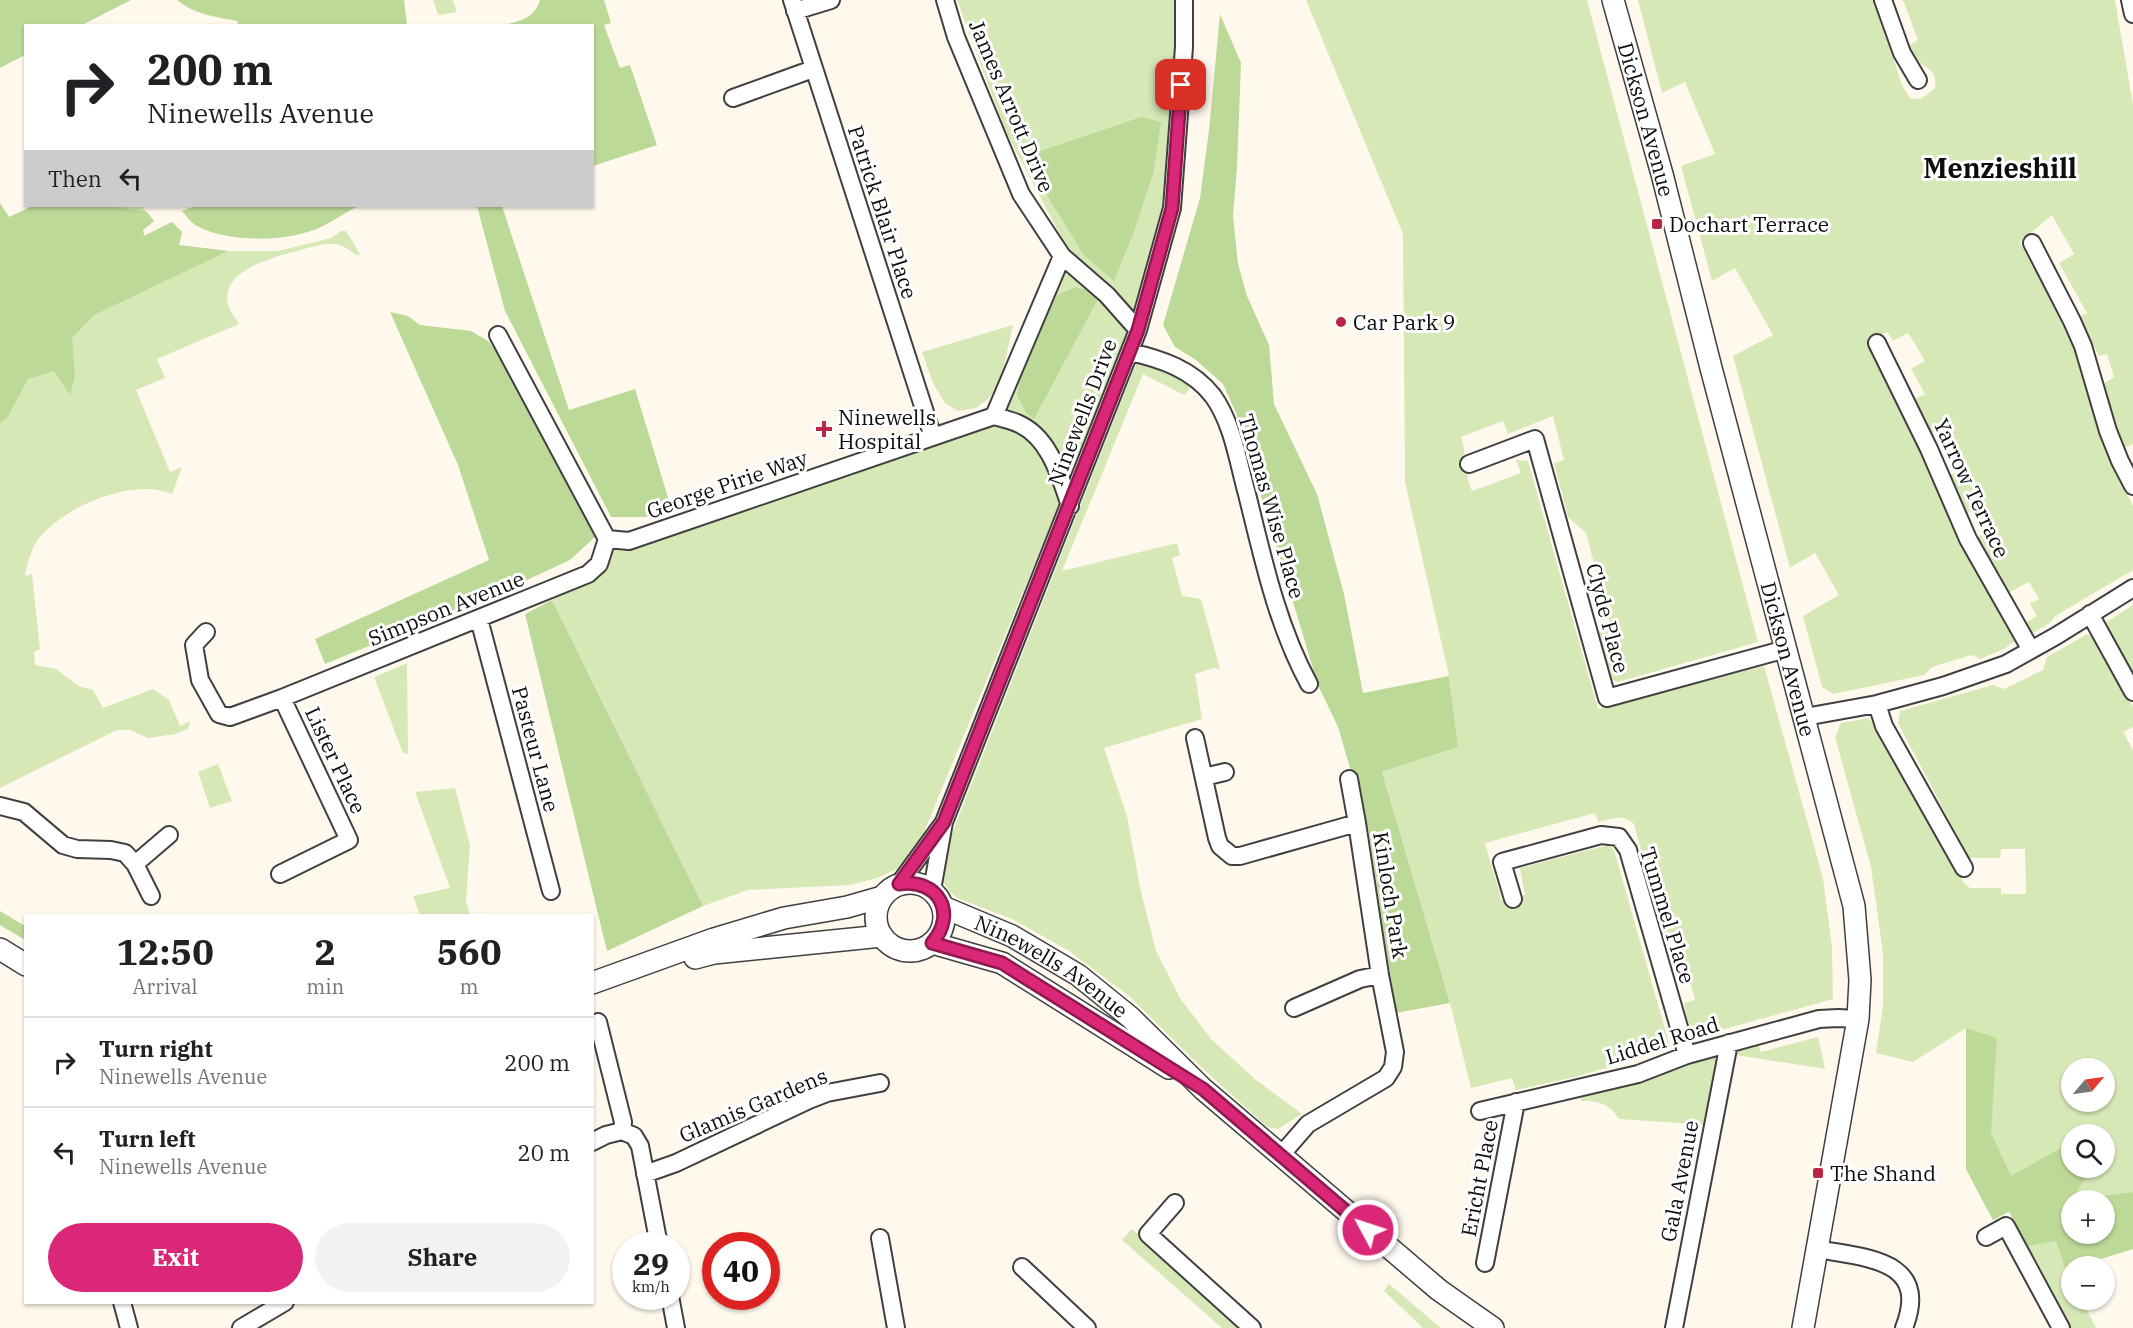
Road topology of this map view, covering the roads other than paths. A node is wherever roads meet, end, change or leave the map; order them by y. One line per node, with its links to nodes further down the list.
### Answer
1 (831, 0): 7 (street)
2 (945, 0): 13 (street, James Arrott Drive)
3 (1184, 0): 14 (street, Ninewells Drive)
4 (1613, 0): 28 (street, Dickson Avenue)
5 (1883, 0): 10 (street)
6 (2130, 0): 8 (street)
7 (793, 5): 9 (street, Patrick Blair Place)
8 (2133, 14)
9 (813, 69): 11 (street); 19 (street, Patrick Blair Place)
10 (1918, 80)
11 (733, 98)
12 (2031, 243): 21 (street)
13 (1062, 256): 14 (street, James Arrott Drive); 18 (street)
14 (1138, 330): 17 (street, Ninewells Drive)
15 (498, 335): 23 (street)
16 (1877, 343): 29 (street, Yarrow Terrace)
17 (1130, 352): 22 (street, Ninewells Drive); 30 (street, Thomas Wise Place)
18 (994, 416): 19 (street, George Pirie Way); 22 (street)
19 (933, 437): 23 (street, George Pirie Way)
20 (1469, 464): 28 (street, Clyde Place)
21 (2133, 486)
22 (1070, 506): 40 (street, Ninewells Drive)
23 (608, 539): 26 (street, Simpson Avenue)
24 (2133, 588): 25 (street)
25 (2090, 614): 29 (street); 31 (street)
26 (479, 619): 32 (street, Simpson Avenue); 47 (street, Pasteur Lane)
27 (206, 632): 32 (street, Simpson Avenue)
28 (1786, 649): 34 (street, Dickson Avenue)
29 (2031, 650): 33 (street)
30 (1309, 684)
31 (2133, 692)
32 (282, 698): 45 (street, Lister Place)
33 (1877, 704): 34 (street); 44 (street)
34 (1805, 717): 60 (street, Dickson Avenue)
35 (1195, 738): 37 (street, Kinloch Park)
36 (1225, 772): 37 (street)
37 (1204, 777): 41 (street, Kinloch Park)
38 (1349, 779): 41 (street)
39 (0, 806): 43 (street)
40 (944, 822): 46 (street, Ninewells Drive); 50 (street, Ninewells Drive)
41 (1357, 823): 56 (street, Kinloch Park)
42 (169, 835): 43 (street)
43 (135, 864): 48 (street)
44 (1964, 868)
45 (280, 874)
46 (899, 884): 49 (street); 50 (street, Ninewells Avenue)
47 (551, 891)
48 (151, 896)
49 (882, 897): 52 (street); 57 (street)
50 (937, 898): 53 (street, Ninewells Avenue); 65 (street, Ninewells Avenue)
51 (1513, 899): 63 (street, Tummel Place)
52 (882, 936): 53 (street); 58 (street)
53 (932, 943): 65 (street, Ninewells Avenue)
54 (0, 949): 55 (street)
55 (24, 964)
56 (1380, 975): 59 (street, Kinloch Park); 70 (street, Kinloch Park)
57 (594, 982)
58 (594, 987)
59 (1294, 1008)
60 (1858, 1019): 62 (street, Liddel Road); 76 (street, Dickson Avenue)
61 (598, 1022): 68 (street)
62 (1729, 1043): 63 (street, Liddel Road); 89 (street, Gala Avenue)
63 (1687, 1055): 66 (street, Liddel Road)
64 (880, 1083): 71 (street, Glamis Gardens)
65 (1203, 1089): 70 (street, Ninewells Avenue)
66 (1516, 1102): 67 (street, Liddel Road); 77 (street, Ericht Place)
67 (1480, 1111)
68 (622, 1131): 69 (street); 71 (street)
69 (594, 1141)
70 (1281, 1155): 88 (street, Ninewells Avenue)
71 (645, 1174): 73 (street)
72 (1175, 1203): 87 (street)
73 (656, 1232)
74 (1986, 1237): 92 (street)
75 (880, 1238): 86 (street)
76 (1817, 1249): 90 (street, Dickson Avenue); 91 (street)
77 (1485, 1263)
78 (1022, 1267): 82 (street)
79 (123, 1304): 83 (street)
80 (282, 1304): 84 (street)
81 (673, 1310): 85 (street)
82 (1084, 1327)
83 (129, 1328)
84 (241, 1328)
85 (676, 1328)
86 (896, 1328)
87 (1252, 1328)
88 (1493, 1328)
89 (1674, 1328)
90 (1803, 1328)
91 (1904, 1328)
92 (2061, 1328)

